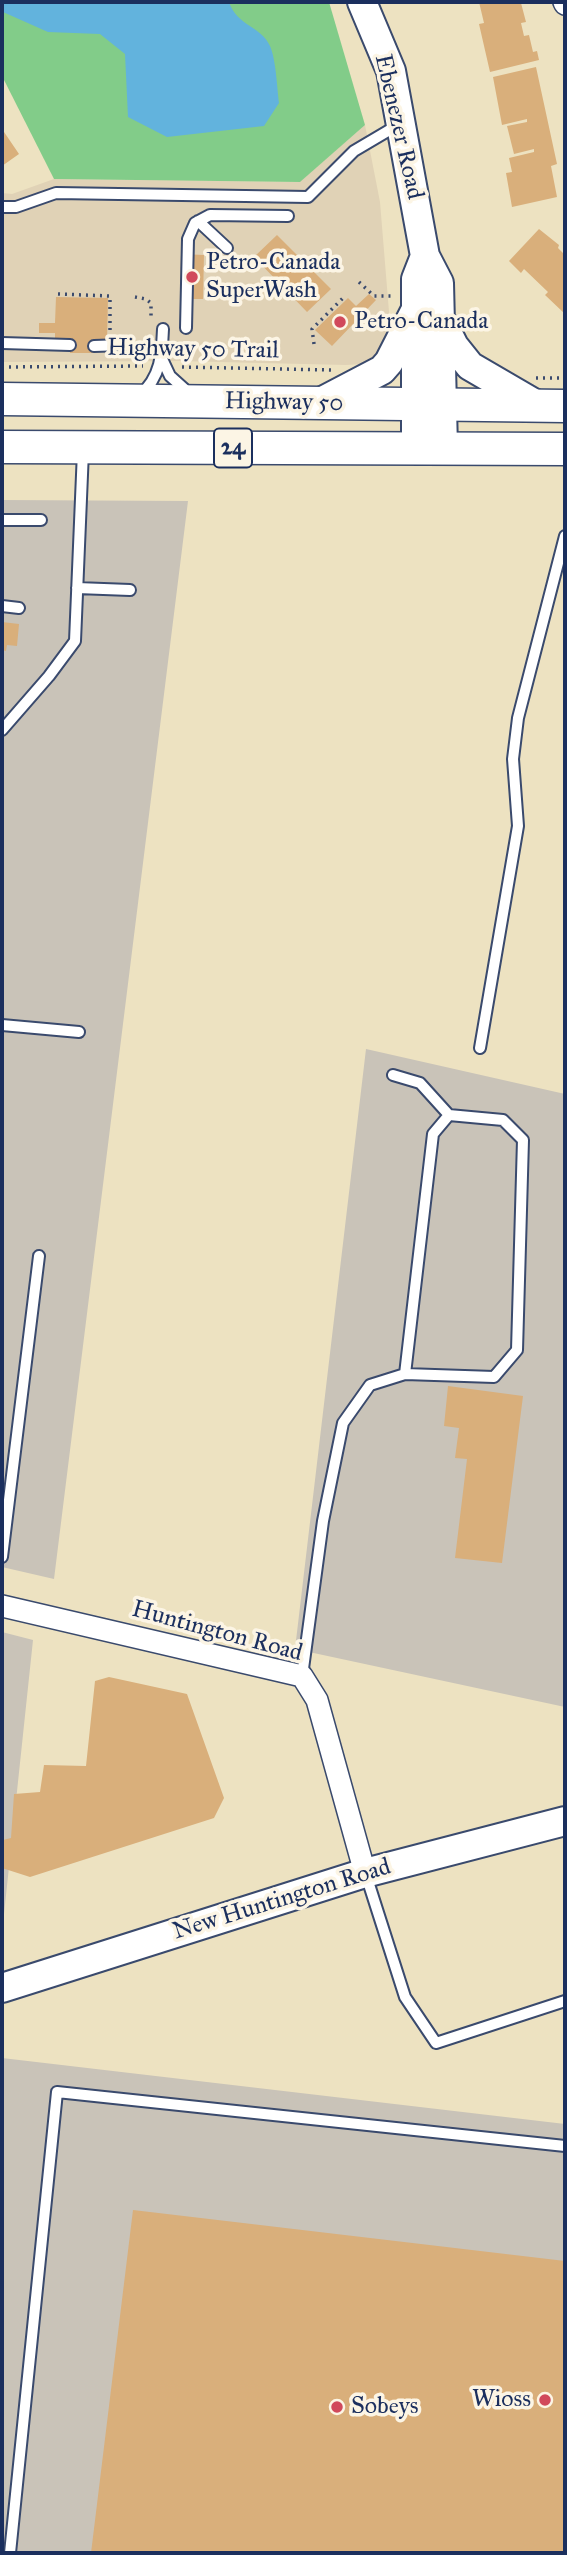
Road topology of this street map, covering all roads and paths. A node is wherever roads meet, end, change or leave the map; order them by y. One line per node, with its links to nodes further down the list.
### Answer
1 (362, 2): 2 (main road, Ebenezer Road)
2 (401, 124): 3 (lane); 11 (main road, Ebenezer Road)
3 (2, 207)
4 (288, 216): 5 (lane)
5 (198, 221): 6 (lane); 12 (lane)
6 (227, 248)
7 (359, 282): 9 (path)
8 (58, 294): 14 (path)
9 (391, 296)
10 (344, 297): 16 (path)
11 (428, 313): 26 (main road); 27 (main road, Ebenezer Road); 28 (main road)
12 (186, 328)
13 (163, 329): 20 (lane)
14 (110, 338)
15 (2, 343): 17 (lane)
16 (314, 344)
17 (70, 345)
18 (123, 345): 19 (lane)
19 (94, 346)
20 (162, 364): 21 (path, Highway 50 Trail); 22 (path, Highway 50 Trail); 24 (lane); 25 (lane)
21 (2, 368)
22 (336, 370)
23 (2, 399): 24 (main road, Highway 50 / 24)
24 (133, 401): 25 (main road, Highway 50 / 24)
25 (206, 402): 26 (main road, Highway 50 / 24)
26 (319, 403): 27 (main road, Highway 50 / 24)
27 (429, 404): 28 (main road, Highway 50 / 24); 31 (main road, Ebenezer Road)
28 (551, 406)
29 (2, 447): 30 (main road, Highway 50 / 24)
30 (83, 447): 31 (main road, Highway 50 / 24); 36 (lane)
31 (429, 448): 32 (main road, Highway 50 / 24)
32 (565, 449)
33 (2, 520): 34 (lane)
34 (41, 520)
35 (565, 536): 43 (lane)
36 (77, 588): 37 (lane); 40 (lane)
37 (130, 590)
38 (2, 606): 39 (lane)
39 (19, 608)
40 (2, 730)
41 (2, 1025): 42 (lane)
42 (79, 1032)
43 (480, 1048)
44 (393, 1075): 45 (lane)
45 (449, 1115): 47 (lane); 47 (lane)
46 (39, 1256): 48 (lane)
47 (405, 1374): 50 (lane)
48 (2, 1558)
49 (2, 1606): 50 (street, Huntington Road)
50 (302, 1676): 52 (street, Huntington Road)
51 (565, 1821): 52 (main road, New Huntington Road)
52 (365, 1872): 53 (main road, New Huntington Road); 54 (lane)
53 (2, 1988)
54 (565, 2001)
55 (565, 2146): 56 (lane)
56 (10, 2553)

